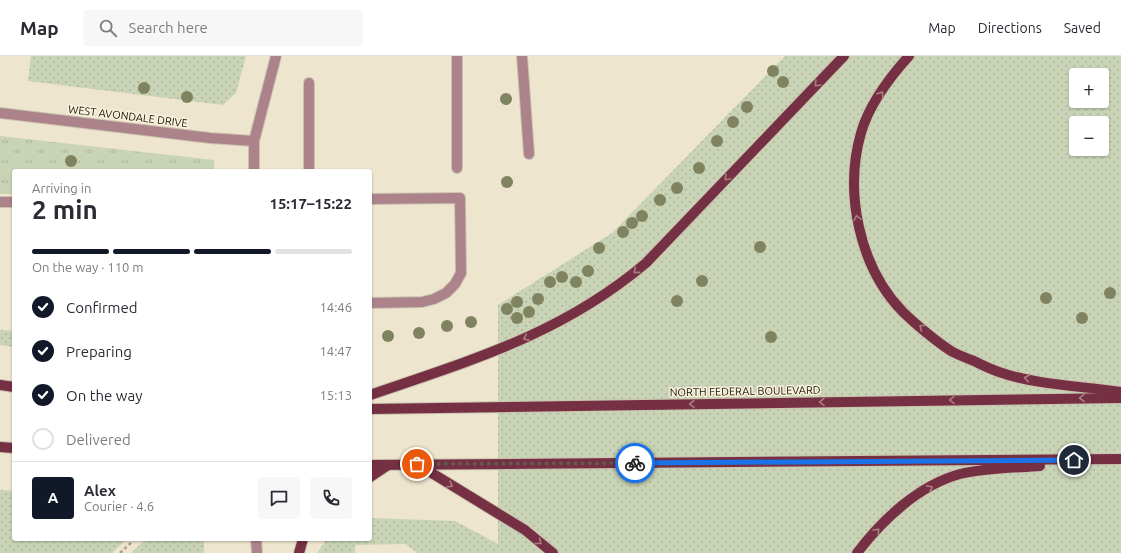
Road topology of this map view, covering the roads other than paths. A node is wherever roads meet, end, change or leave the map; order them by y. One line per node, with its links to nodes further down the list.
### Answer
1 (276, 56): 8 (street)
2 (457, 56): 10 (street)
3 (522, 56): 9 (street)
4 (844, 56): 20 (main road, one-way to 20)
5 (909, 56): 19 (main road, one-way to 5)
6 (309, 83): 12 (street)
7 (0, 113): 8 (street, WEST AVONDALE DRIVE)
8 (254, 141): 11 (street)
9 (529, 154)
10 (457, 168)
11 (254, 169)
12 (309, 169)
13 (372, 199): 16 (street)
14 (0, 202): 15 (street)
15 (12, 202)
16 (372, 303)
17 (0, 385): 18 (main road)
18 (12, 387)
19 (1121, 392)
20 (372, 394)
21 (1121, 398): 22 (main road, NORTH FEDERAL BOULEVARD, one-way to 22)
22 (372, 409)
23 (0, 447): 24 (main road)
24 (12, 448)
25 (1121, 460): 26 (main road); 35 (main road, one-way to 25)
26 (417, 464): 27 (main road); 34 (main road, one-way to 34)
27 (388, 465): 28 (main road); 29 (main road)
28 (372, 466)
29 (372, 476)
30 (256, 541): 32 (street)
31 (302, 541): 33 (main road)
32 (258, 553)
33 (299, 553)
34 (554, 553)
35 (857, 553)

